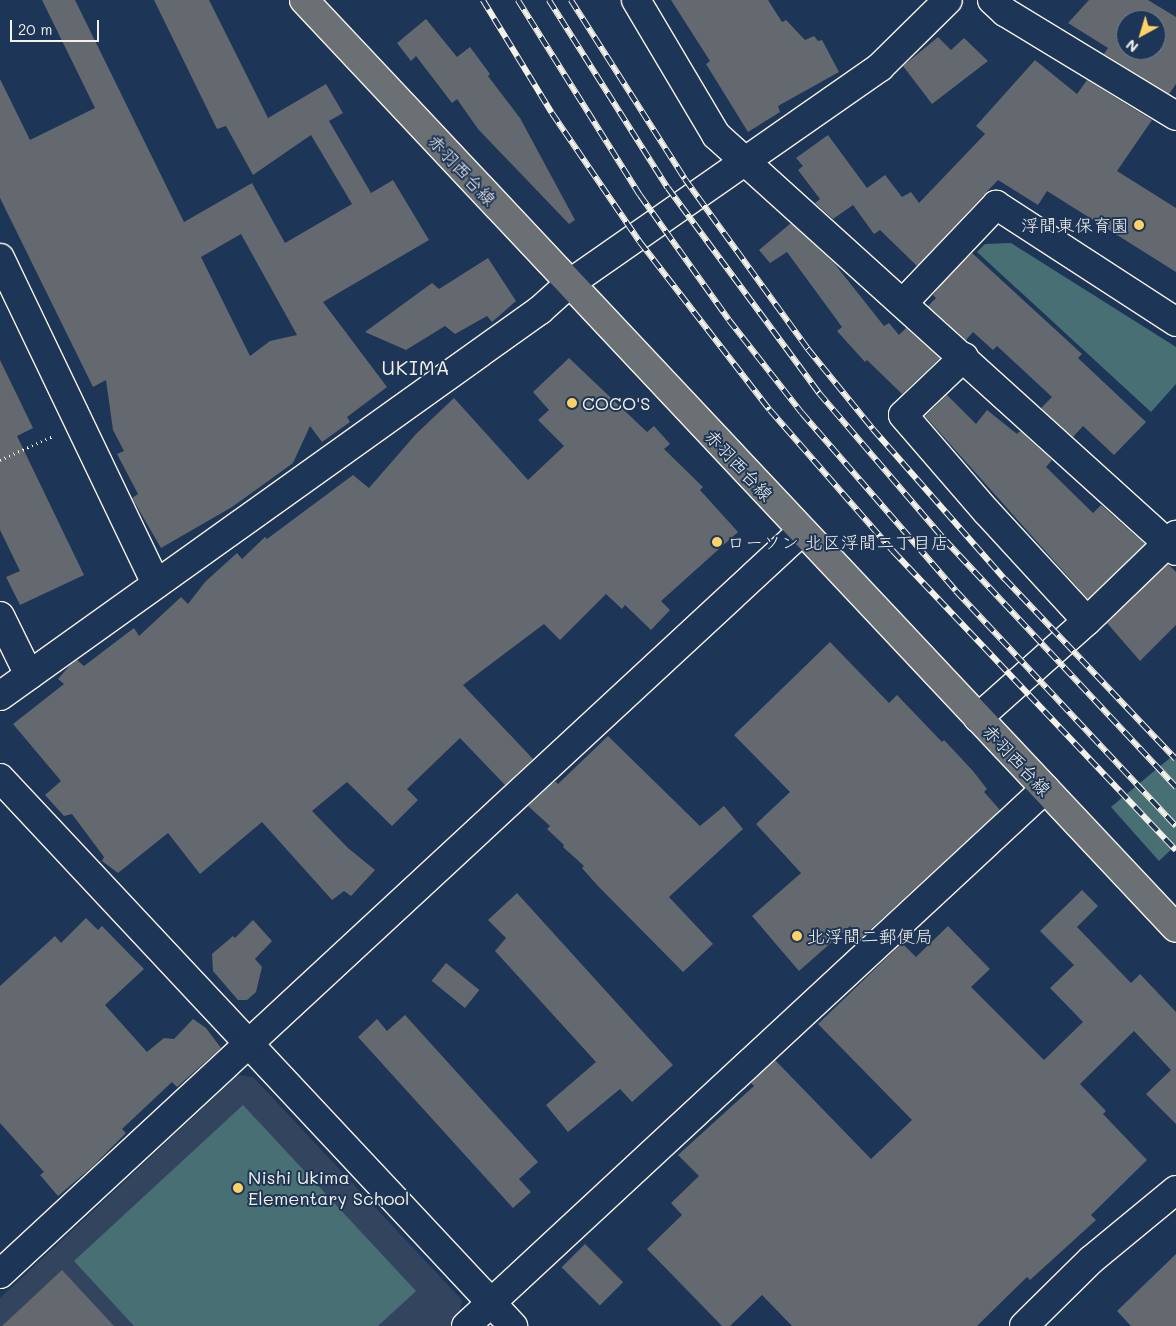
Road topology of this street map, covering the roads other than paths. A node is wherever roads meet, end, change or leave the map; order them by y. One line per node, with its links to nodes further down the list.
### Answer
1 (304, 0): 8 (main road, 赤羽西台線)
2 (636, 0): 6 (street)
3 (948, 0): 6 (street)
4 (992, 0): 5 (street)
5 (1176, 116)
6 (745, 162): 8 (street); 9 (street)
7 (0, 258): 14 (street)
8 (570, 284): 12 (main road, 赤羽西台線); 14 (street)
9 (904, 302): 10 (street); 11 (street)
10 (1176, 322)
11 (964, 357): 13 (street); 16 (street)
12 (802, 531): 19 (main road, 赤羽西台線); 23 (street)
13 (1174, 543): 16 (street)
14 (156, 584): 17 (street)
15 (0, 616): 17 (street)
16 (1087, 621): 19 (street)
17 (29, 675): 18 (street)
18 (0, 696)
19 (978, 718): 21 (main road, 赤羽西台線)
20 (0, 778): 23 (street)
21 (1045, 789): 22 (main road, 赤羽西台線); 26 (street)
22 (1176, 928)
23 (250, 1044): 25 (street); 26 (street)
24 (1176, 1190): 29 (street)
25 (0, 1274)
26 (491, 1302): 27 (street); 28 (street)
27 (466, 1326)
28 (513, 1326)
29 (1024, 1326)

